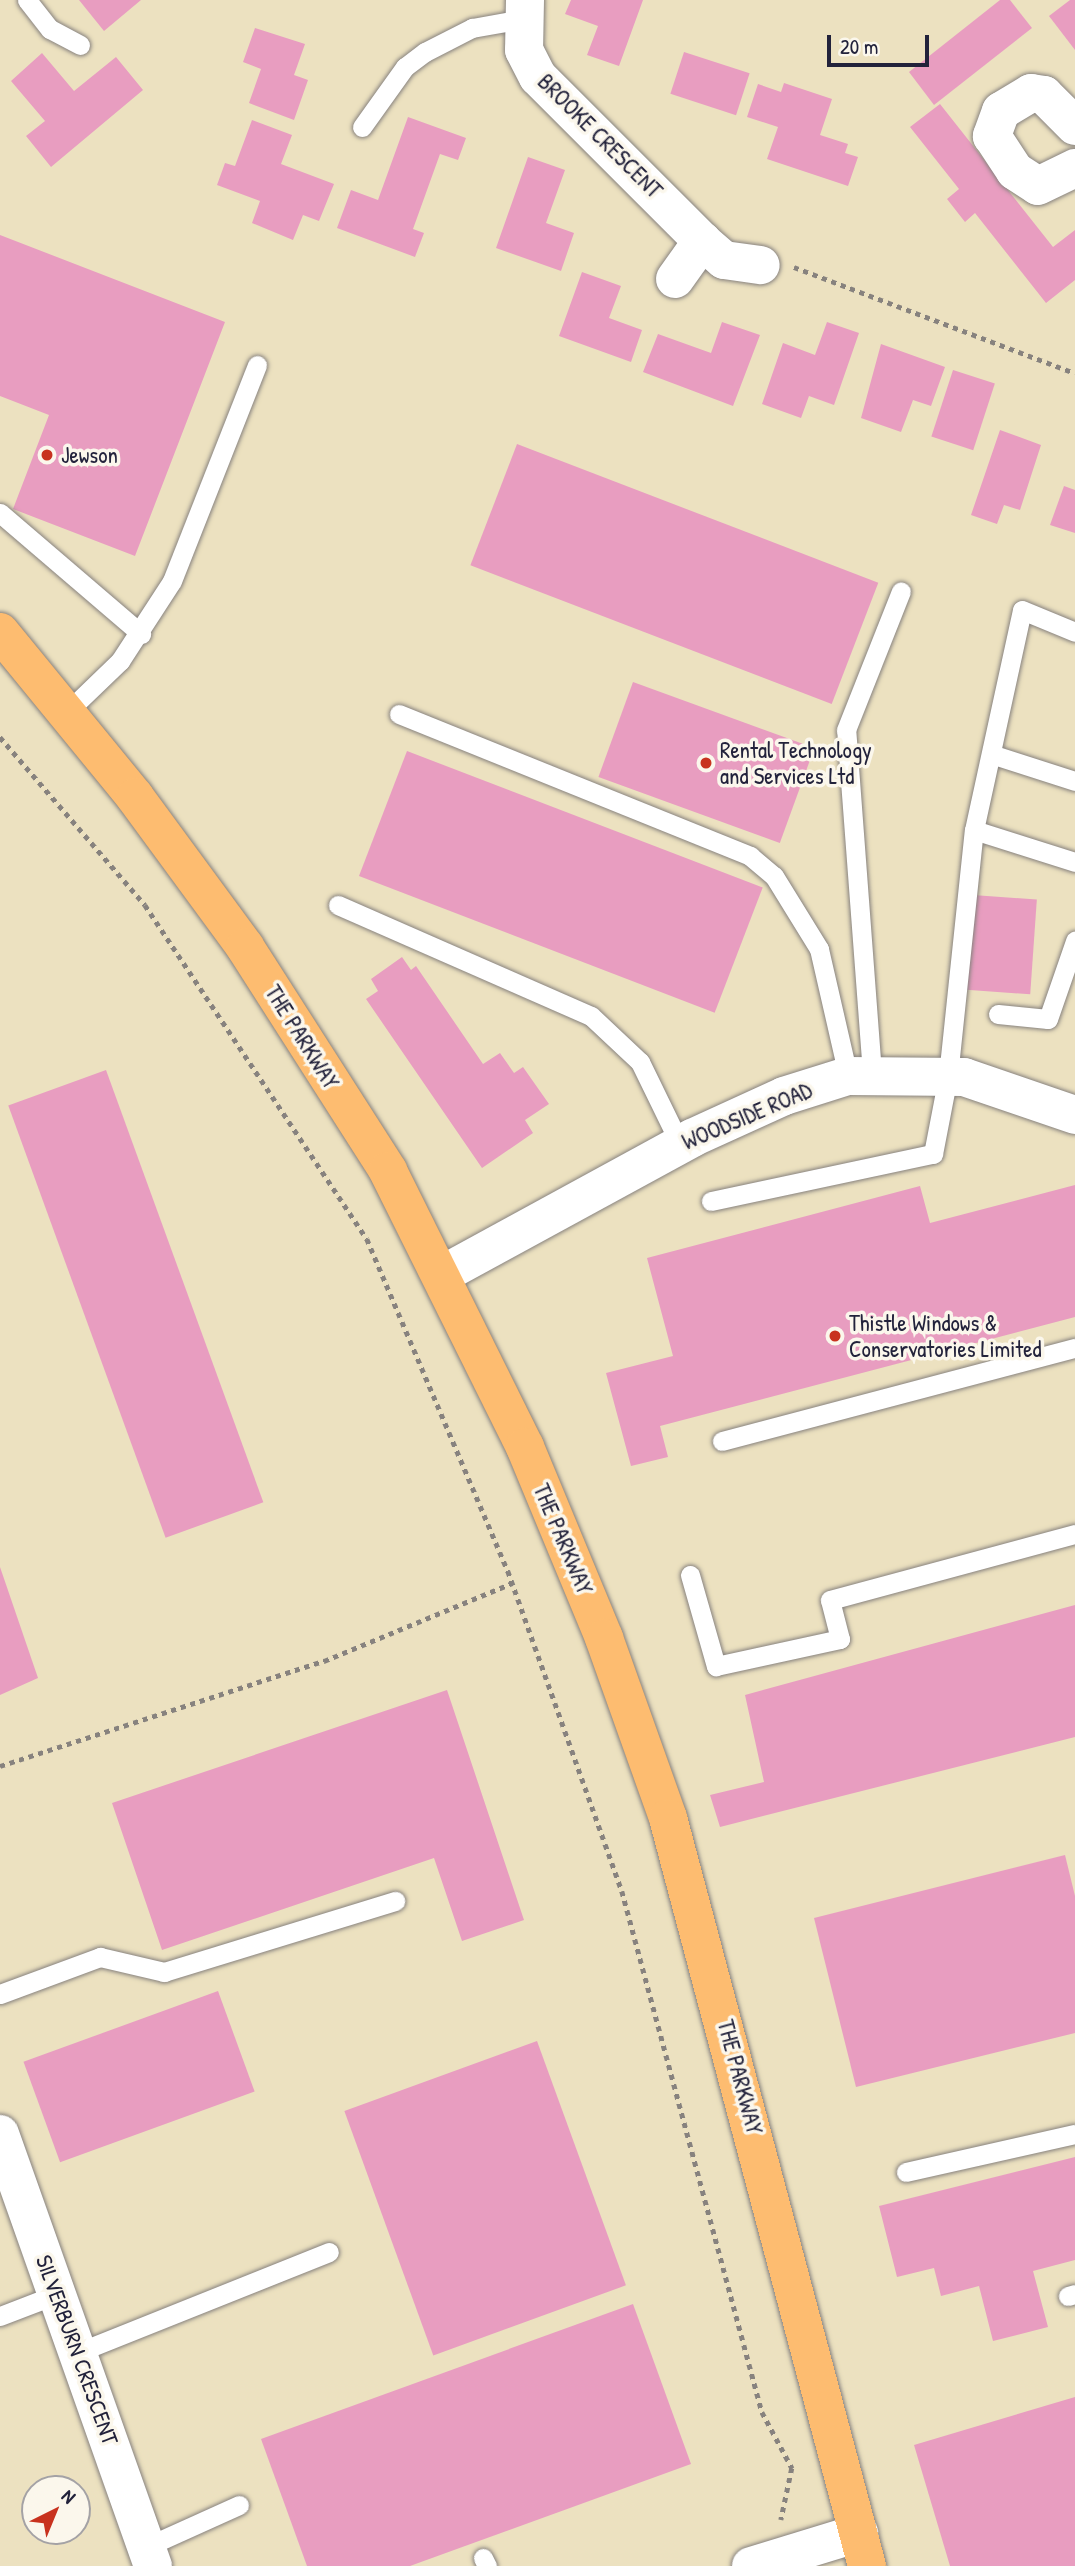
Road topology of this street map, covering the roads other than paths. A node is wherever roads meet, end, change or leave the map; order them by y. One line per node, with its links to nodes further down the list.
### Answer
1 (27, 0): 3 (lane)
2 (524, 9): 5 (lane, BROOKE CRESCENT); 7 (street, BROOKE CRESCENT)
3 (80, 45)
4 (1075, 126): 6 (street)
5 (362, 127)
6 (1075, 168)
7 (702, 242): 8 (street, BROOKE CRESCENT); 9 (street)
8 (761, 265)
9 (674, 279)
10 (257, 365): 15 (lane)
11 (0, 513): 15 (lane)
12 (901, 591): 25 (lane)
13 (0, 632): 16 (main road, THE PARKWAY)
14 (1075, 632): 18 (lane)
15 (141, 634): 16 (lane)
16 (67, 712): 30 (main road, THE PARKWAY)
17 (399, 714): 25 (lane)
18 (994, 755): 19 (lane); 20 (lane)
19 (1075, 781)
20 (974, 830): 21 (lane); 26 (lane)
21 (1075, 862)
22 (338, 905): 28 (lane)
23 (1075, 941): 24 (lane)
24 (998, 1014)
25 (860, 1074): 26 (street, WOODSIDE ROAD); 28 (street, WOODSIDE ROAD)
26 (948, 1076): 27 (street, WOODSIDE ROAD); 29 (lane)
27 (1075, 1115)
28 (680, 1144): 30 (street, WOODSIDE ROAD)
29 (711, 1201)
30 (443, 1274): 45 (main road, THE PARKWAY)
31 (1075, 1348): 32 (lane)
32 (722, 1441)
33 (1075, 1534): 34 (lane)
34 (690, 1575)
35 (394, 1901): 36 (lane)
36 (0, 1994)
37 (0, 2134): 41 (street, SILVERBURN CRESCENT)
38 (1075, 2134): 39 (lane)
39 (906, 2172)
40 (329, 2252): 43 (lane)
41 (57, 2294): 42 (lane); 43 (street, SILVERBURN CRESCENT)
42 (0, 2316)
43 (79, 2352): 46 (street, SILVERBURN CRESCENT)
44 (239, 2505): 46 (lane)
45 (863, 2550): 47 (street)
46 (149, 2561)
47 (751, 2566)

